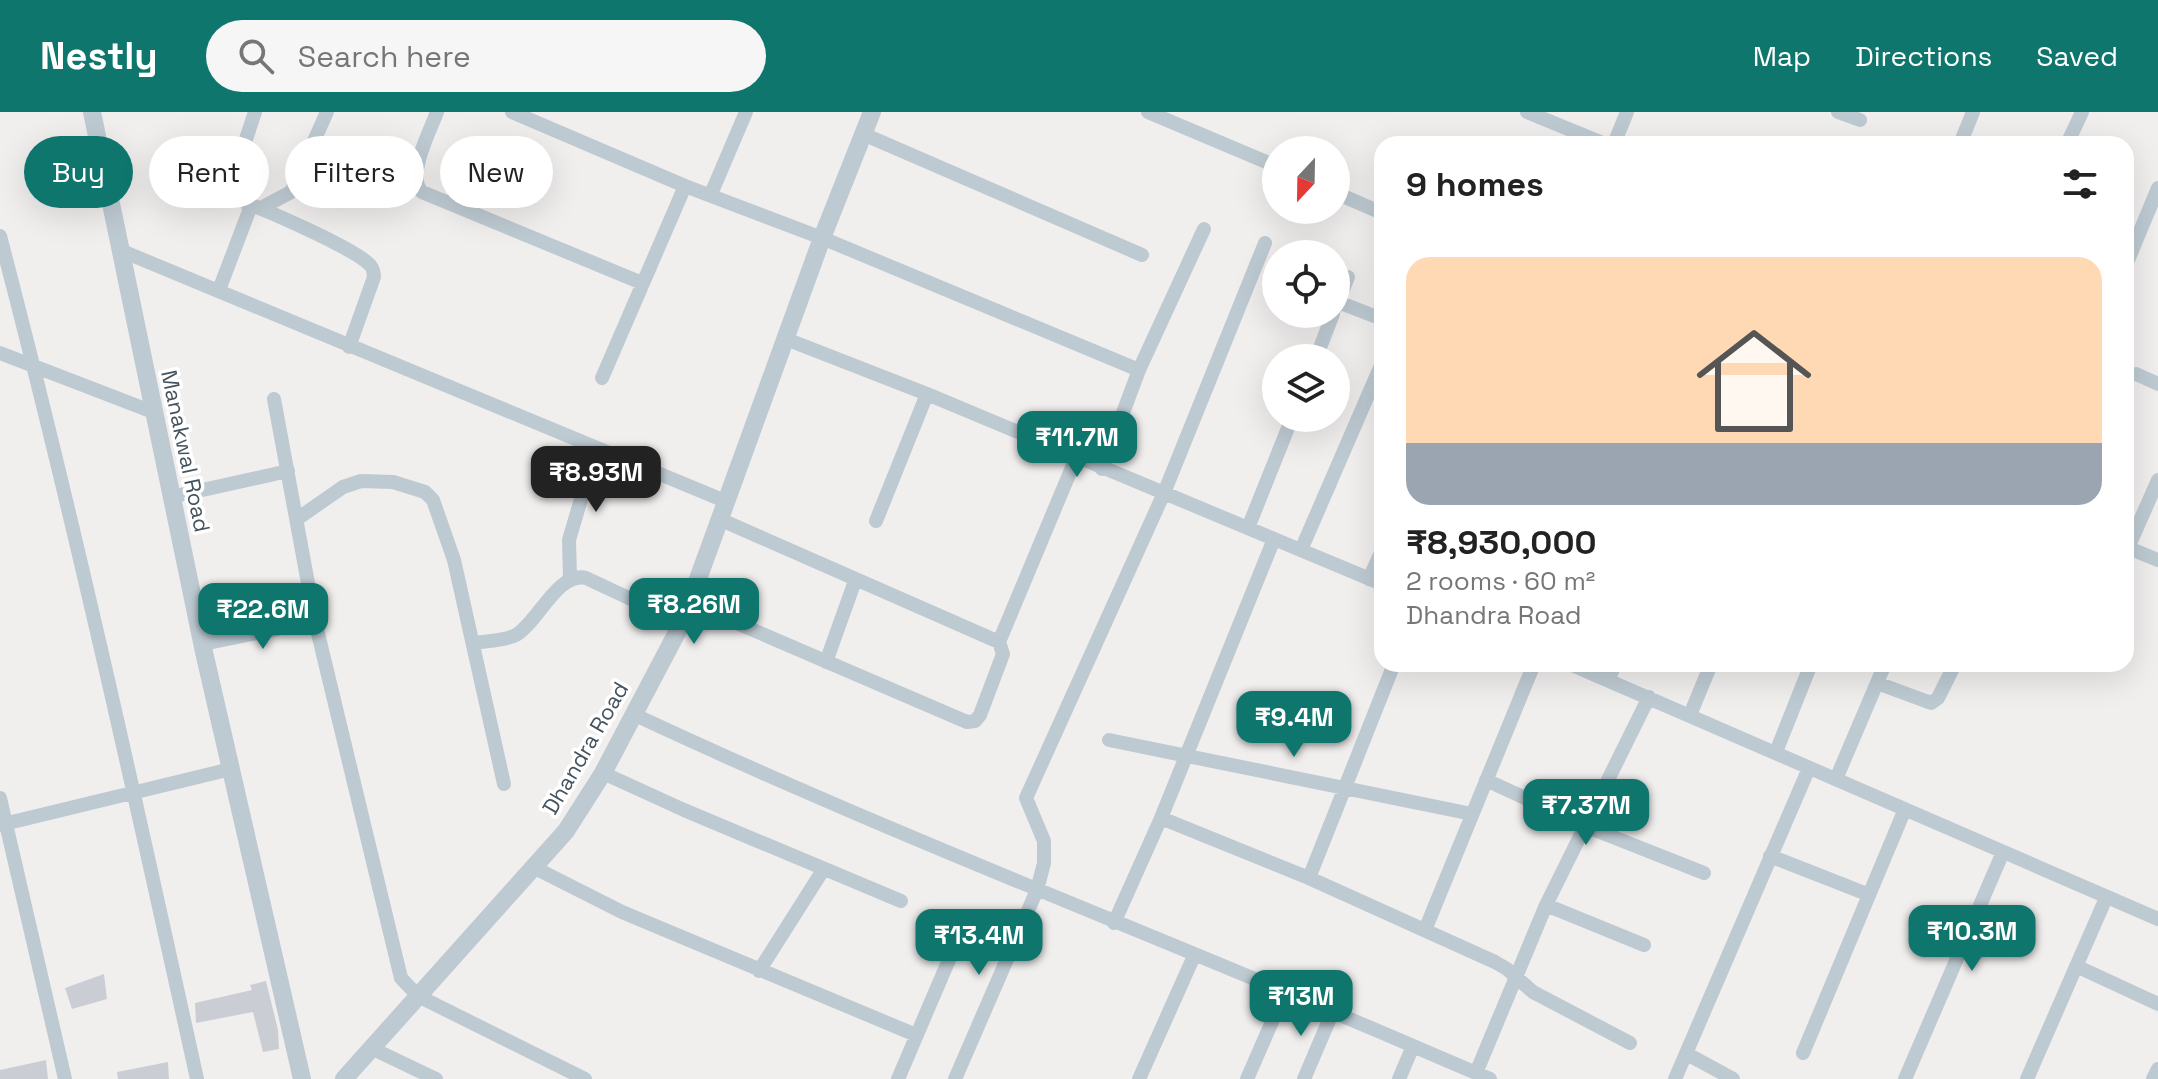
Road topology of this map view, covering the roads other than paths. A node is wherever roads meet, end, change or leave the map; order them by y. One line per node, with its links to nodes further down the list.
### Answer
1 (92, 112): 35 (street, Manakwal Road)
2 (255, 112): 16 (street)
3 (327, 112): 26 (street)
4 (437, 112): 37 (street)
5 (512, 112): 22 (street)
6 (746, 112): 24 (street)
7 (872, 112): 15 (street, Dhandra Road)
8 (1148, 112): 21 (street)
9 (1527, 112): 17 (street)
10 (1627, 112): 18 (street)
11 (1838, 112): 14 (street)
12 (1973, 112): 19 (street)
13 (2082, 112): 20 (street)
14 (1860, 120)
15 (863, 134): 32 (street, Dhandra Road); 36 (street)
16 (247, 136)
17 (1586, 136)
18 (1617, 136)
19 (1963, 136)
20 (2071, 136)
21 (1262, 160)
22 (685, 186): 24 (street); 37 (street)
23 (2158, 188): 33 (street)
24 (711, 194): 32 (street)
25 (1350, 199): 29 (street)
26 (269, 201)
27 (254, 208): 38 (street)
28 (259, 208): 42 (street)
29 (1374, 210)
30 (1204, 229): 45 (street)
31 (0, 236): 44 (street)
32 (822, 238): 41 (street, Dhandra Road); 45 (street)
33 (2134, 246)
34 (1262, 250): 59 (street)
35 (122, 251): 38 (street); 52 (street, Manakwal Road)
36 (1142, 255)
37 (642, 283): 47 (street)
38 (219, 290): 42 (street)
39 (1350, 311): 40 (street)
40 (1374, 317)
41 (786, 339): 50 (street); 61 (street, Dhandra Road)
42 (349, 347): 54 (street)
43 (0, 353): 44 (street)
44 (34, 367): 52 (street); 104 (street)
45 (1139, 370): 56 (street)
46 (2136, 374): 49 (street)
47 (602, 378)
48 (1374, 381): 68 (street)
49 (2158, 384)
50 (927, 394): 55 (street); 64 (street)
51 (274, 399): 57 (street)
52 (153, 412): 60 (street, Manakwal Road)
53 (1286, 432): 65 (street)
54 (596, 448): 61 (street); 71 (street)
55 (1076, 458): 56 (street); 77 (street)
56 (1102, 469): 59 (street)
57 (288, 471): 60 (street); 62 (street)
58 (2158, 480): 66 (street)
59 (1164, 493): 65 (street); 117 (street)
60 (171, 497): 79 (street, Manakwal Road)
61 (725, 501): 63 (street, Dhandra Road)
62 (297, 519): 75 (street); 78 (street)
63 (719, 519): 72 (street); 74 (street, Dhandra Road)
64 (876, 521)
65 (1248, 528): 67 (street)
66 (2134, 532)
67 (1274, 539): 68 (street); 96 (street)
68 (1301, 550): 73 (street)
69 (2134, 550): 70 (street)
70 (2158, 560)
71 (570, 578): 76 (street); 78 (street)
72 (855, 581): 77 (street); 80 (street)
73 (1374, 581)
74 (688, 602): 76 (street, Dhandra Road); 80 (street)
75 (315, 621): 79 (street); 132 (street)
76 (682, 623): 92 (street, Dhandra Road)
77 (999, 642): 80 (street)
78 (473, 643): 102 (street)
79 (203, 644): 98 (street, Manakwal Road)
80 (826, 662)
81 (1391, 672): 103 (street)
82 (1531, 672): 101 (street)
83 (1591, 672): 89 (street)
84 (1612, 672): 89 (street)
85 (1708, 672): 93 (street)
86 (1808, 672): 95 (street)
87 (1882, 672): 90 (street)
88 (1951, 672): 90 (street)
89 (1609, 679): 91 (street)
90 (1877, 683): 100 (street)
91 (1649, 697): 93 (street); 110 (street)
92 (633, 714): 99 (street, Dhandra Road); 117 (street)
93 (1690, 715): 95 (street)
94 (1109, 740): 96 (street)
95 (1776, 752): 97 (street)
96 (1184, 756): 103 (street); 108 (street)
97 (1809, 768): 100 (street); 112 (street)
98 (231, 769): 104 (street); 145 (street, Manakwal Road)
99 (603, 773): 113 (street, Dhandra Road); 114 (street)
100 (1836, 779): 106 (street)
101 (1486, 780): 107 (street); 110 (street)
102 (504, 784)
103 (1344, 788): 107 (street); 116 (street)
104 (134, 794): 109 (street); 144 (street)
105 (0, 798): 109 (street)
106 (1905, 809): 111 (street); 118 (street)
107 (1472, 814): 124 (street)
108 (1161, 818): 116 (street); 123 (street)
109 (3, 824): 143 (street)
110 (1585, 826): 115 (street); 121 (street)
111 (2003, 852): 119 (street); 157 (street)
112 (1770, 856): 118 (street); 140 (street)
113 (533, 867): 129 (street); 132 (street, Dhandra Road)
114 (823, 870): 120 (street); 129 (street)
115 (1704, 873)
116 (1309, 878): 124 (street)
117 (1037, 890): 123 (street); 150 (street)
118 (1867, 894): 139 (street)
119 (2106, 898): 122 (street); 128 (street)
120 (901, 901)
121 (1546, 905): 126 (street); 130 (street)
122 (2158, 919)
123 (1114, 923): 127 (street)
124 (1425, 930): 130 (street)
125 (960, 934): 135 (street)
126 (1644, 945)
127 (1194, 956): 131 (street); 151 (street)
128 (2076, 966): 133 (street); 158 (street)
129 (759, 971): 135 (street)
130 (1516, 975): 136 (street); 142 (street)
131 (1285, 992): 134 (street); 152 (street)
132 (418, 996): 138 (street, Dhandra Road); 148 (street)
133 (2158, 1004)
134 (1333, 1011): 137 (street); 153 (street)
135 (916, 1035): 149 (street)
136 (1630, 1043)
137 (1413, 1046): 142 (street); 154 (street)
138 (371, 1048): 146 (street, Dhandra Road); 147 (street)
139 (1803, 1053)
140 (1687, 1054): 155 (street); 156 (street)
141 (2158, 1069): 159 (street)
142 (1483, 1076)
143 (65, 1079)
144 (197, 1079)
145 (302, 1079)
146 (344, 1079)
147 (436, 1079)
148 (585, 1079)
149 (898, 1079)
150 (955, 1079)
151 (1139, 1079)
152 (1247, 1079)
153 (1304, 1079)
154 (1399, 1079)
155 (1675, 1079)
156 (1733, 1079)
157 (1905, 1079)
158 (2027, 1079)
159 (2153, 1079)

